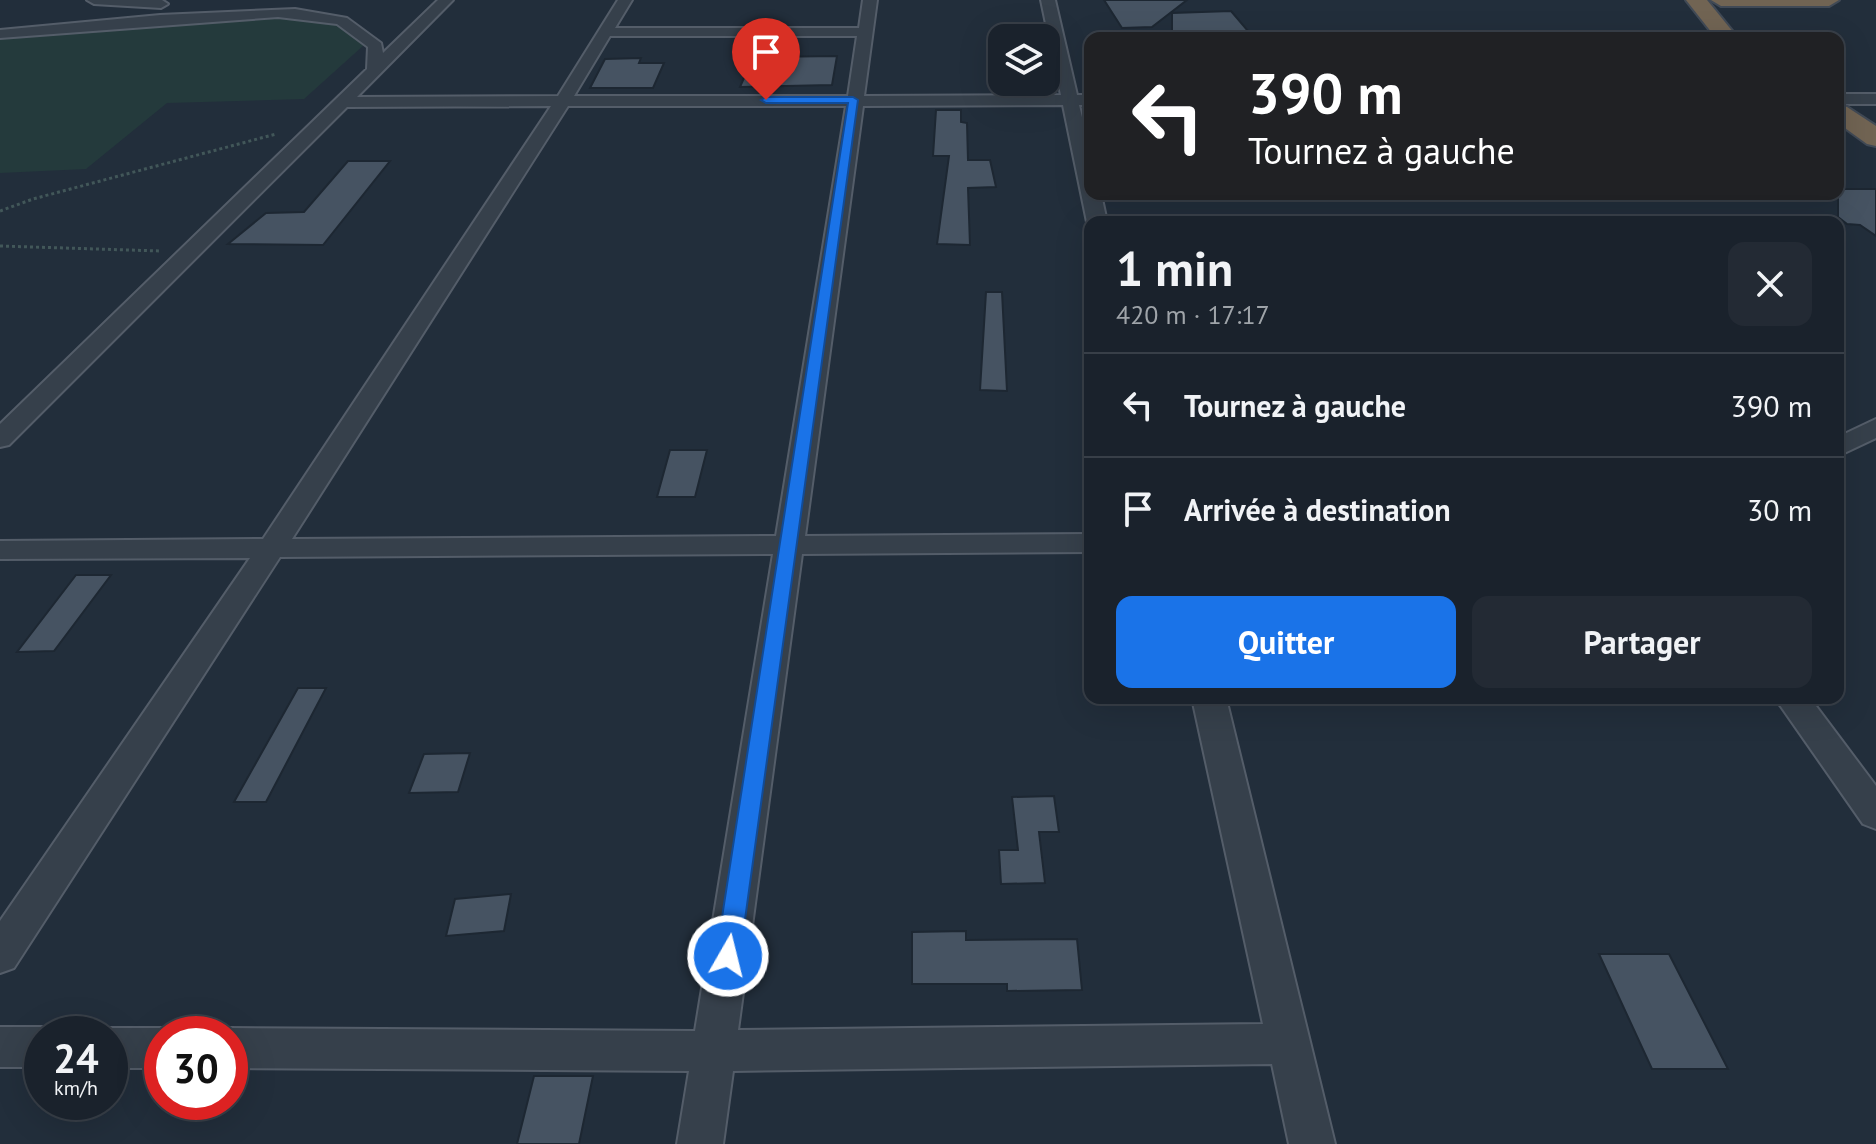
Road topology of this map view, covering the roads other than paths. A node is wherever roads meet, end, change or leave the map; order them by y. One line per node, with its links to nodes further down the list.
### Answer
1 (94, 0): 11 (street)
2 (446, 0): 17 (street)
3 (625, 0): 12 (street)
4 (870, 0): 13 (street)
5 (1048, 0): 21 (street)
6 (1696, 0): 14 (highway)
7 (1721, 0): 10 (highway)
8 (1746, 0): 9 (highway); 10 (highway)
9 (1829, 0)
10 (1737, 1): 15 (highway)
11 (310, 14): 16 (street); 17 (street)
12 (604, 32): 13 (street); 23 (street)
13 (865, 32): 20 (street)
14 (1722, 32)
15 (1737, 32)
16 (0, 34)
17 (375, 70): 24 (street)
18 (1844, 99): 19 (street)
19 (1876, 99)
20 (853, 100): 21 (street); 23 (street); 32 (street)
21 (1068, 100): 22 (street); 27 (street)
22 (1084, 100)
23 (563, 101): 24 (street); 33 (street)
24 (343, 102): 29 (street)
25 (1844, 116): 26 (highway)
26 (1876, 138)
27 (1084, 167)
28 (1876, 427): 30 (street)
29 (0, 439)
30 (1844, 445)
31 (1084, 543): 32 (street)
32 (789, 544): 33 (street); 43 (street)
33 (273, 546): 34 (street); 38 (street)
34 (0, 550)
35 (1210, 704): 39 (street)
36 (1796, 704): 37 (street)
37 (1876, 814)
38 (0, 955)
39 (1289, 1044): 43 (street); 45 (street)
40 (0, 1047): 41 (street)
41 (24, 1047)
42 (248, 1048): 43 (street)
43 (714, 1051): 44 (street)
44 (700, 1144)
45 (1312, 1144)

